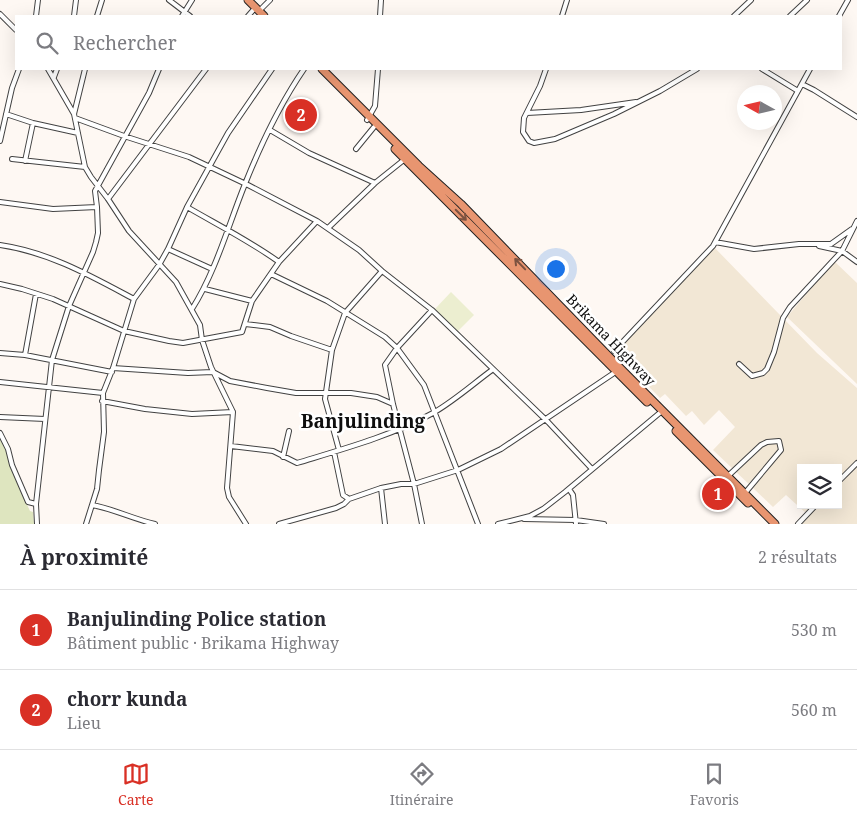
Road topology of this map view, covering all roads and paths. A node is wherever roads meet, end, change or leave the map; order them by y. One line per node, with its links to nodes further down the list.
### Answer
1 (38, 0): 16 (street)
2 (76, 0): 17 (street)
3 (102, 0): 18 (street)
4 (169, 0): 15 (street)
5 (192, 0): 15 (street)
6 (248, 0): 13 (highway)
7 (270, 0): 13 (street)
8 (381, 0): 21 (street)
9 (567, 0): 22 (street)
10 (750, 0): 23 (street)
11 (807, 0): 24 (street)
12 (848, 0): 25 (street)
13 (257, 5): 19 (street); 20 (highway)
14 (0, 14): 26 (street)
15 (183, 14)
16 (36, 15)
17 (74, 15)
18 (97, 15)
19 (249, 15)
20 (269, 15)
21 (380, 15)
22 (562, 15)
23 (735, 15)
24 (791, 15)
25 (840, 15)
26 (15, 29)
27 (19, 70): 49 (street)
28 (49, 70): 44 (street)
29 (57, 70): 44 (street)
30 (85, 70): 50 (street)
31 (159, 70): 57 (street)
32 (205, 70): 59 (street)
33 (271, 70): 65 (street)
34 (303, 70): 55 (street)
35 (317, 70): 52 (highway, Brikama Highway)
36 (323, 70): 52 (highway, Brikama Highway)
37 (378, 70): 52 (street)
38 (546, 70): 48 (street)
39 (687, 70): 43 (street)
40 (695, 70): 43 (street)
41 (764, 70): 46 (street)
42 (809, 70): 45 (street)
43 (684, 76): 47 (street)
44 (54, 77): 50 (street)
45 (802, 84): 46 (street); 51 (street)
46 (798, 90): 78 (street)
47 (641, 101): 48 (street); 48 (street)
48 (527, 113)
49 (6, 114): 53 (street); 58 (street)
50 (75, 116): 56 (street); 57 (street)
51 (857, 117)
52 (369, 118): 54 (highway, Brikama Highway); 111 (highway, Brikama Highway, one-way to 52)
53 (34, 123): 56 (street); 63 (street)
54 (374, 127): 60 (street); 61 (highway, Brikama Highway)
55 (270, 130): 66 (street); 67 (street)
56 (78, 133): 64 (street)
57 (124, 136): 59 (street); 68 (street)
58 (0, 141)
59 (149, 144): 65 (street); 69 (street)
60 (356, 150)
61 (405, 159): 67 (street); 111 (highway, Brikama Highway, one-way to 111)
62 (12, 160): 63 (street)
63 (25, 161): 64 (street)
64 (86, 167): 68 (street)
65 (209, 167): 66 (street); 72 (street)
66 (245, 183): 73 (street); 77 (street)
67 (375, 183): 75 (street)
68 (98, 187): 69 (street); 71 (street)
69 (108, 199): 85 (street)
70 (0, 202): 71 (street)
71 (97, 207): 88 (street)
72 (187, 207): 77 (street); 81 (street)
73 (317, 220): 75 (street); 83 (street)
74 (857, 221): 76 (street)
75 (328, 228): 87 (street)
76 (853, 229): 79 (street); 82 (street)
77 (227, 231): 83 (street); 86 (street)
78 (715, 242): 79 (street); 104 (street)
79 (812, 244): 82 (street)
80 (0, 245): 88 (street)
81 (168, 249): 85 (street); 86 (street)
82 (842, 251): 84 (street); 108 (street)
83 (279, 262): 89 (street)
84 (857, 262)
85 (160, 265): 93 (street); 96 (street)
86 (212, 269): 91 (street)
87 (382, 271): 97 (street); 98 (street)
88 (84, 272): 93 (street); 95 (street)
89 (270, 274): 94 (street); 98 (street)
90 (0, 284): 92 (street)
91 (205, 289): 94 (street); 96 (street)
92 (36, 294): 95 (street); 106 (street)
93 (134, 299): 100 (street)
94 (252, 301): 99 (street)
95 (68, 306): 100 (street); 107 (street)
96 (192, 309): 101 (street)
97 (432, 310): 102 (street); 110 (street)
98 (345, 312): 102 (street); 103 (street)
99 (245, 324): 101 (street); 103 (street)
100 (124, 331): 101 (street); 109 (street)
101 (202, 340): 112 (street)
102 (397, 348): 118 (street); 120 (street)
103 (332, 350): 116 (street)
104 (614, 351)
105 (0, 353): 106 (street)
106 (25, 355): 107 (street)
107 (52, 360): 109 (street); 114 (street)
108 (739, 364)
109 (112, 370): 112 (street); 115 (street)
110 (492, 370): 120 (street); 124 (street)
111 (618, 370): 121 (highway, Brikama Highway); 124 (street)
112 (213, 372): 116 (street); 119 (street)
113 (0, 382): 114 (street)
114 (48, 388): 115 (street); 123 (street)
115 (103, 393): 117 (street)
116 (325, 394): 118 (street); 129 (street)
117 (102, 401): 119 (street); 143 (street)
118 (393, 404): 126 (street)
119 (233, 412): 128 (street)
120 (435, 412): 126 (street); 134 (street)
121 (661, 412): 131 (highway, Brikama Highway); 133 (street)
122 (0, 417): 123 (street)
123 (45, 419): 142 (street)
124 (546, 420): 133 (street); 134 (street)
125 (289, 430): 130 (street)
126 (400, 430): 129 (street); 137 (street)
127 (0, 432): 142 (street)
128 (230, 446): 130 (street); 155 (street)
129 (337, 451): 130 (street); 141 (street)
130 (283, 457)
131 (708, 460): 135 (highway, Brikama Highway); 146 (highway, Brikama Highway)
132 (857, 462): 136 (street)
133 (592, 469): 139 (street)
134 (458, 470): 137 (street); 159 (street)
135 (728, 476): 140 (highway, Brikama Highway); 140 (street)
136 (842, 478)
137 (414, 484): 138 (street); 158 (street)
138 (381, 488): 141 (street); 157 (street)
139 (569, 489): 144 (street); 150 (street)
140 (745, 493): 146 (highway, Brikama Highway)
141 (349, 499): 156 (street)
142 (36, 504): 152 (street)
143 (92, 505): 153 (street); 154 (street)
144 (543, 509): 147 (street); 148 (street)
145 (812, 509): 164 (street)
146 (759, 511): 162 (highway, Brikama Highway); 163 (highway, Brikama Highway)
147 (520, 519): 149 (street); 151 (street)
148 (547, 519): 149 (street); 150 (street)
149 (542, 522)
150 (576, 522): 161 (street)
151 (506, 523): 160 (street)
152 (37, 524)
153 (86, 524)
154 (155, 524)
155 (246, 524)
156 (279, 524)
157 (385, 524)
158 (422, 524)
159 (478, 524)
160 (498, 524)
161 (604, 524)
162 (769, 524)
163 (775, 524)
164 (798, 524)

